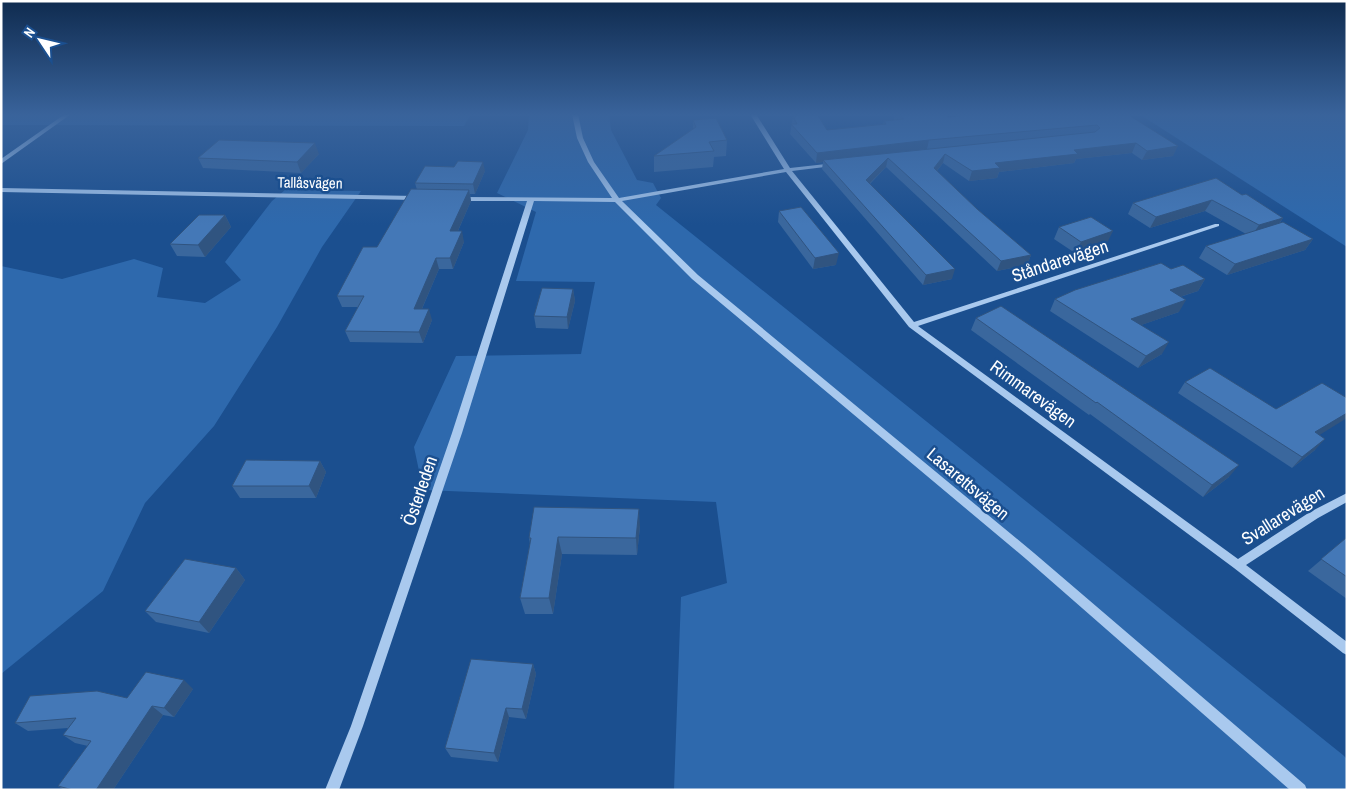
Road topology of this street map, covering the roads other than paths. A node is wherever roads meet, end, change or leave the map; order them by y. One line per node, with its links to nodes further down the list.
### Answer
1 (16, 151): 4 (street)
2 (586, 151): 11 (street)
3 (776, 151): 6 (street, Rimmarevägen)
4 (1, 162)
5 (838, 164): 6 (street)
6 (788, 170): 11 (street); 13 (street, Rimmarevägen)
7 (1, 190): 8 (street, Tallåsvägen)
8 (425, 198)
9 (454, 198): 10 (street)
10 (531, 200): 11 (street); 17 (street, Österleden)
11 (617, 200): 18 (street, Lasarettsvägen)
12 (1217, 224): 13 (street, Ståndarevägen)
13 (912, 325): 15 (street, Rimmarevägen)
14 (1347, 497): 15 (street, Svallarevägen)
15 (1238, 565): 16 (street, Rimmarevägen)
16 (1347, 649)
17 (332, 790)
18 (1300, 790)

